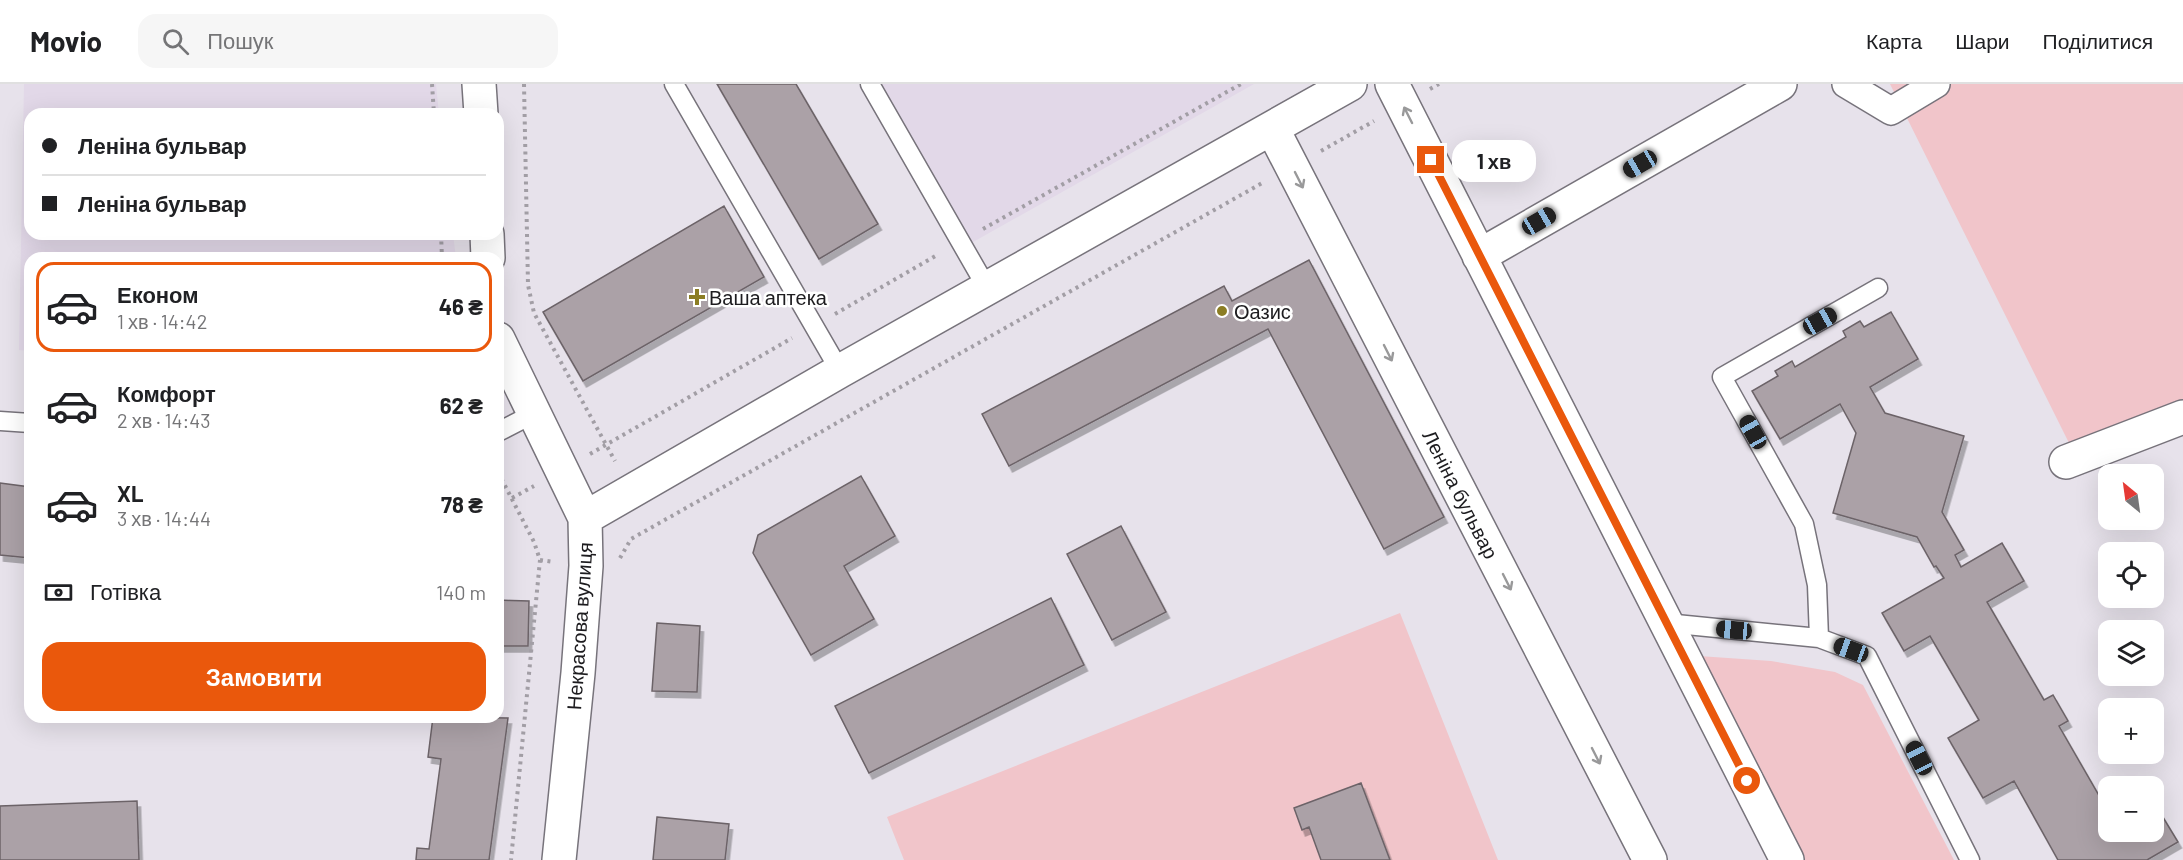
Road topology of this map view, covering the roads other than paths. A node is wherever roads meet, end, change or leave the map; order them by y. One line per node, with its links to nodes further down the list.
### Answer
1 (479, 84): 9 (street)
2 (674, 84): 15 (lane)
3 (870, 84): 12 (lane)
4 (1350, 84): 10 (street)
5 (1392, 84): 11 (street, one-way to 5)
6 (1780, 84): 11 (street)
7 (1846, 84): 8 (street)
8 (1936, 84)
9 (481, 108)
10 (1272, 128): 12 (street); 26 (street, Леніна бульвар, one-way to 26)
11 (1479, 256): 23 (street)
12 (987, 288): 15 (street)
13 (1878, 288): 24 (lane)
14 (504, 352): 16 (street, Некрасова вулиця)
15 (840, 371): 22 (street)
16 (533, 414): 20 (lane); 22 (street, Некрасова вулиця)
17 (2183, 417): 21 (street)
18 (0, 421): 19 (lane)
19 (24, 423)
20 (504, 429)
21 (2066, 462)
22 (585, 518): 25 (street, Некрасова вулиця)
23 (1666, 623): 24 (lane); 27 (street)
24 (1819, 638): 28 (lane)
25 (559, 860)
26 (1650, 860)
27 (1787, 860)
28 (1970, 860)

